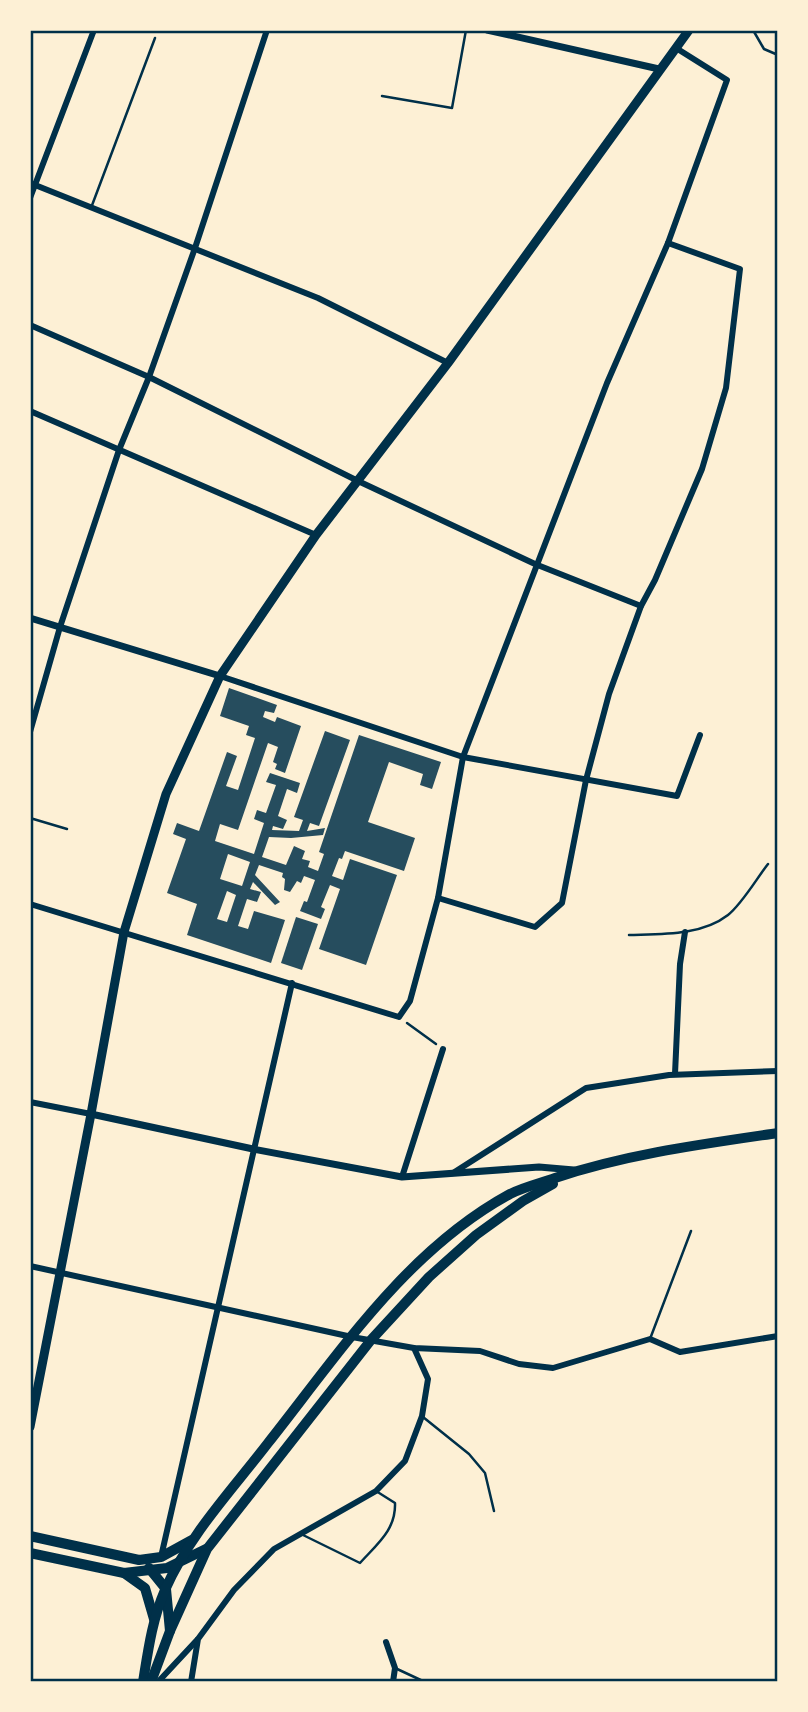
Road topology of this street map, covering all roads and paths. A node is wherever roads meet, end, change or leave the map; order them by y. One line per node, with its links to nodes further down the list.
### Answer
1 (93, 30): 12 (street)
2 (267, 30): 16 (street)
3 (466, 30): 11 (lane)
4 (487, 30): 10 (street)
5 (689, 30): 8 (main road)
6 (753, 30): 9 (lane)
7 (155, 38): 14 (lane)
8 (676, 48): 10 (main road); 15 (street)
9 (778, 55)
10 (659, 69): 18 (main road)
11 (382, 96)
12 (32, 184): 13 (street); 14 (street)
13 (30, 198)
14 (91, 208): 16 (street)
15 (668, 243): 24 (street); 25 (street)
16 (195, 248): 18 (street); 19 (street)
17 (30, 325): 19 (street)
18 (448, 362): 22 (main road)
19 (149, 377): 21 (street); 22 (street)
20 (30, 411): 21 (street)
21 (119, 450): 23 (street); 27 (street)
22 (358, 481): 23 (main road); 24 (street)
23 (316, 535): 28 (main road)
24 (536, 564): 25 (street); 32 (street)
25 (641, 606): 33 (street)
26 (30, 618): 27 (street)
27 (60, 627): 28 (street); 29 (street)
28 (220, 676): 32 (street); 39 (main road)
29 (32, 715): 30 (street)
30 (30, 732)
31 (700, 735): 33 (street)
32 (463, 757): 33 (street); 37 (street)
33 (586, 780): 37 (street)
34 (30, 818): 35 (path)
35 (67, 829)
36 (768, 864): 40 (lane)
37 (438, 898): 43 (street)
38 (30, 904): 39 (street)
39 (124, 932): 42 (street); 48 (main road)
40 (685, 932): 41 (lane); 46 (street)
41 (629, 935)
42 (292, 983): 43 (street); 50 (street)
43 (399, 1017): 44 (path)
44 (443, 1049): 53 (street)
45 (778, 1071): 46 (street)
46 (676, 1074): 52 (street)
47 (30, 1102): 48 (street)
48 (91, 1114): 50 (street); 56 (main road)
49 (778, 1133): 51 (main road)
50 (253, 1149): 53 (street); 57 (street)
51 (578, 1171): 52 (street); 59 (main road); 61 (main road)
52 (451, 1174): 53 (street)
53 (402, 1177)
54 (691, 1231): 60 (lane)
55 (30, 1266): 56 (street)
56 (59, 1272): 57 (street); 64 (main road)
57 (216, 1307): 59 (street); 72 (street)
58 (778, 1336): 60 (street)
59 (352, 1337): 61 (street); 69 (main road)
60 (650, 1339): 62 (street)
61 (372, 1340): 62 (street); 70 (main road)
62 (414, 1348): 63 (street)
63 (422, 1416): 65 (street); 66 (lane)
64 (30, 1423)
65 (376, 1491): 67 (street); 67 (lane)
66 (494, 1511)
67 (300, 1534): 80 (street)
68 (30, 1536): 73 (main road)
69 (192, 1539): 72 (main road); 74 (main road)
70 (207, 1549): 74 (main road); 79 (main road)
71 (30, 1553): 76 (main road)
72 (161, 1558): 73 (main road)
73 (139, 1560): 75 (main road)
74 (180, 1562): 75 (main road); 77 (main road)
75 (153, 1571): 76 (main road); 77 (main road)
76 (124, 1573): 78 (main road)
77 (166, 1588): 78 (main road); 79 (main road)
78 (154, 1619): 83 (main road)
79 (170, 1631): 84 (main road)
80 (198, 1639): 85 (street); 86 (street)
81 (386, 1642): 82 (street)
82 (395, 1668): 87 (street); 88 (lane)
83 (142, 1682)
84 (151, 1682)
85 (158, 1682)
86 (191, 1682)
87 (393, 1682)
88 (425, 1682)

